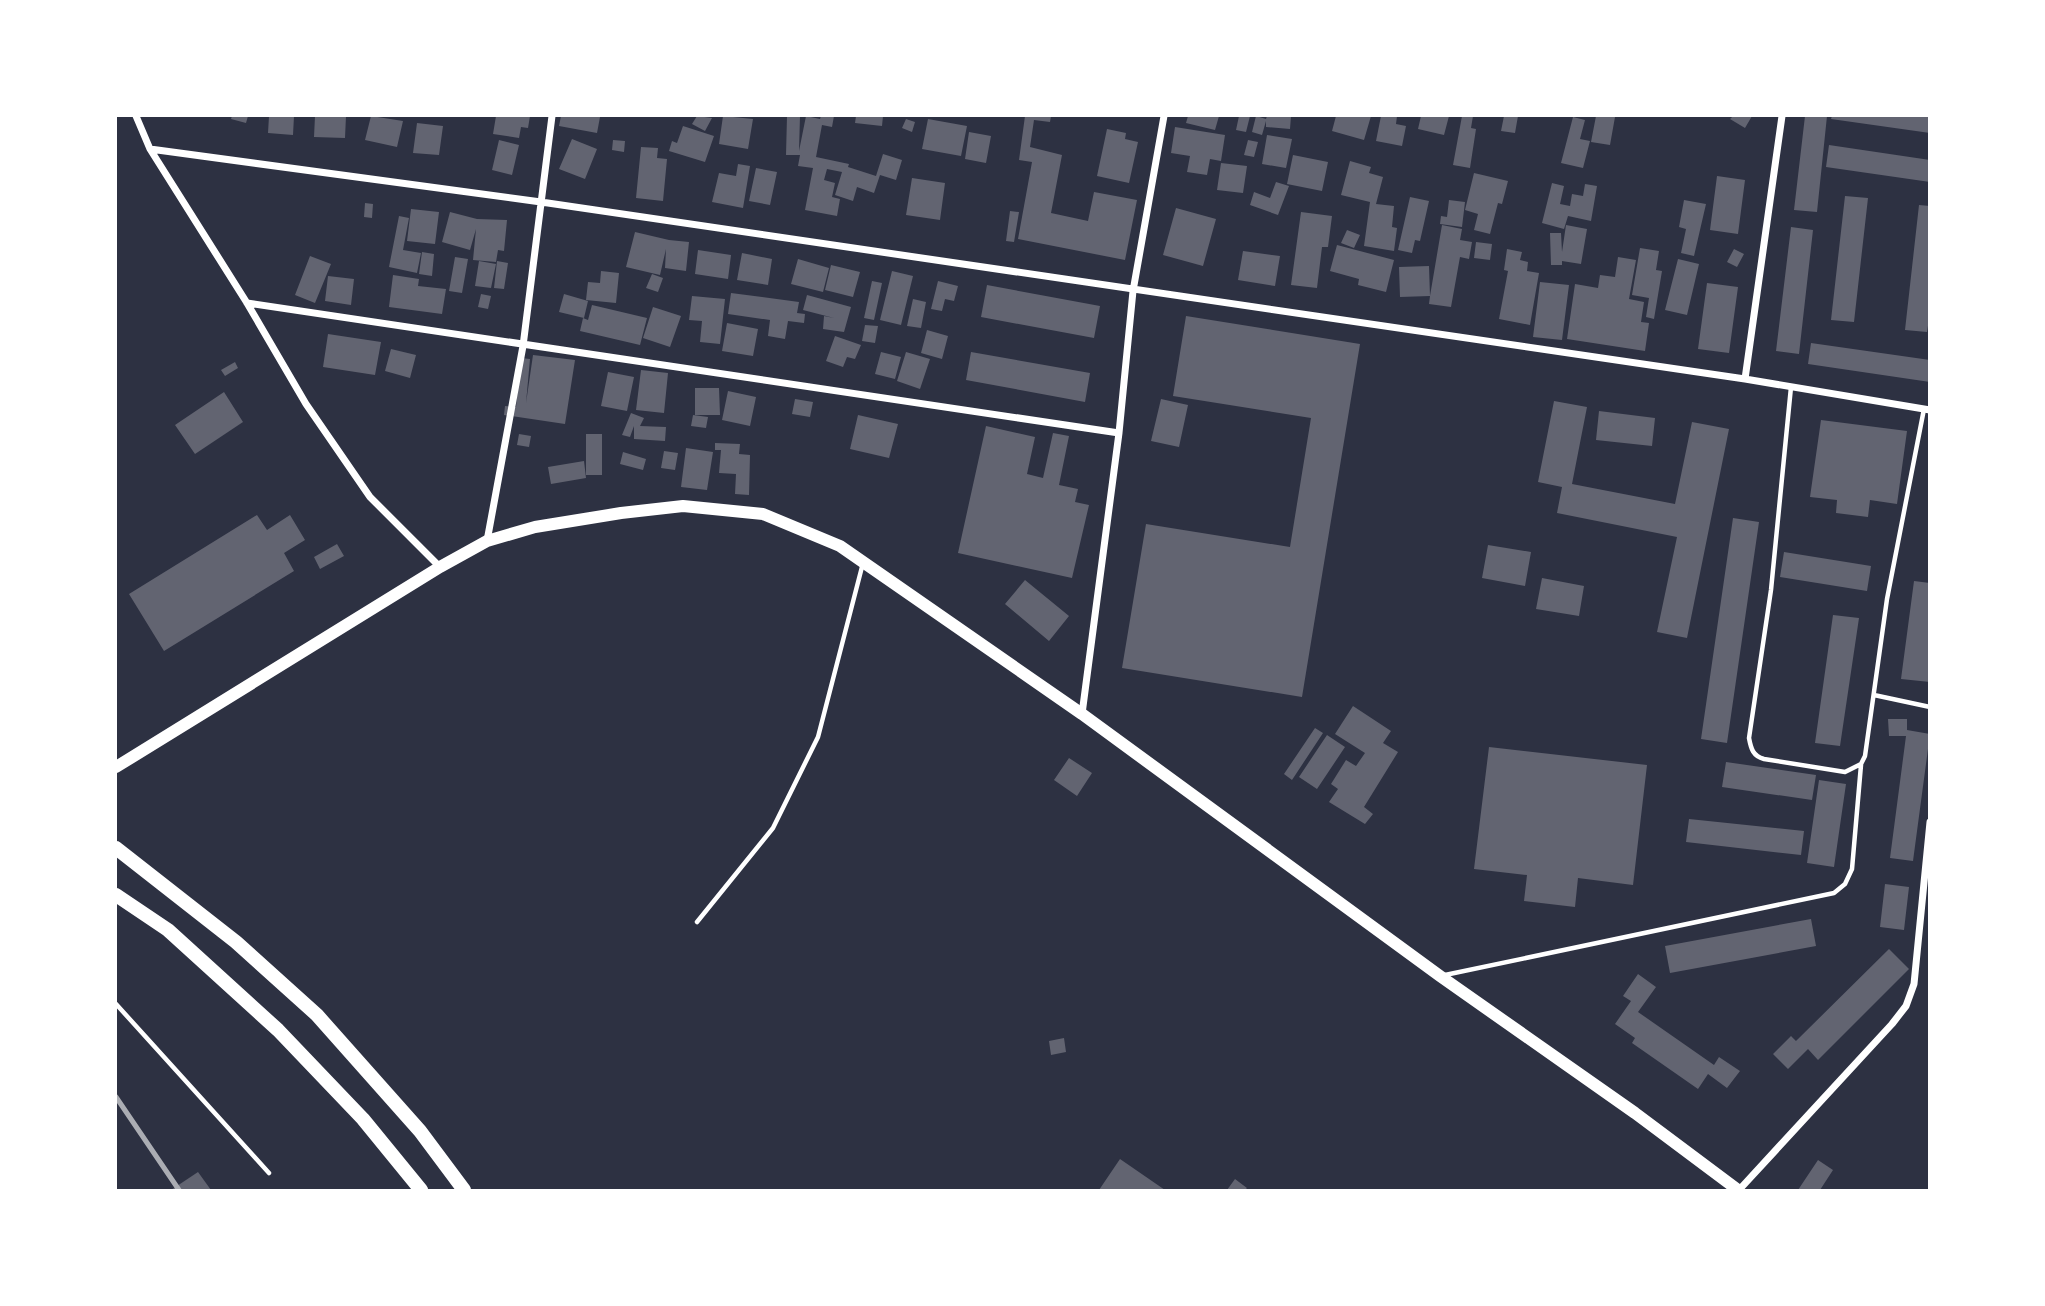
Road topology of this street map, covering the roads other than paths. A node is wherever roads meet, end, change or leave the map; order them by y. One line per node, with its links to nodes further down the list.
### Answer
1 (130, 116): 6 (street)
2 (136, 116): 6 (street)
3 (552, 116): 7 (street)
4 (1164, 116): 8 (street)
5 (1782, 116): 11 (street)
6 (150, 149): 7 (street); 9 (street)
7 (541, 202): 8 (street); 10 (street)
8 (1133, 291): 11 (street); 14 (street)
9 (247, 303): 10 (street); 17 (street)
10 (523, 346): 14 (street); 15 (street)
11 (1745, 379): 12 (street)
12 (1791, 387): 13 (street); 21 (lane)
13 (1927, 409): 18 (lane)
14 (1119, 433): 20 (street)
15 (486, 541): 16 (main road); 17 (main road)
16 (863, 562): 20 (main road); 26 (lane)
17 (440, 567): 22 (main road)
18 (1874, 695): 19 (lane); 21 (lane)
19 (1930, 707)
20 (1082, 714): 27 (main road)
21 (1861, 764): 27 (lane)
22 (116, 767)
23 (1930, 822): 32 (street)
24 (116, 848): 31 (highway)
25 (116, 895): 30 (highway)
26 (697, 922)
27 (1440, 976): 32 (main road)
28 (116, 1004): 29 (lane)
29 (268, 1173)
30 (421, 1191)
31 (464, 1191)
32 (1739, 1191)

